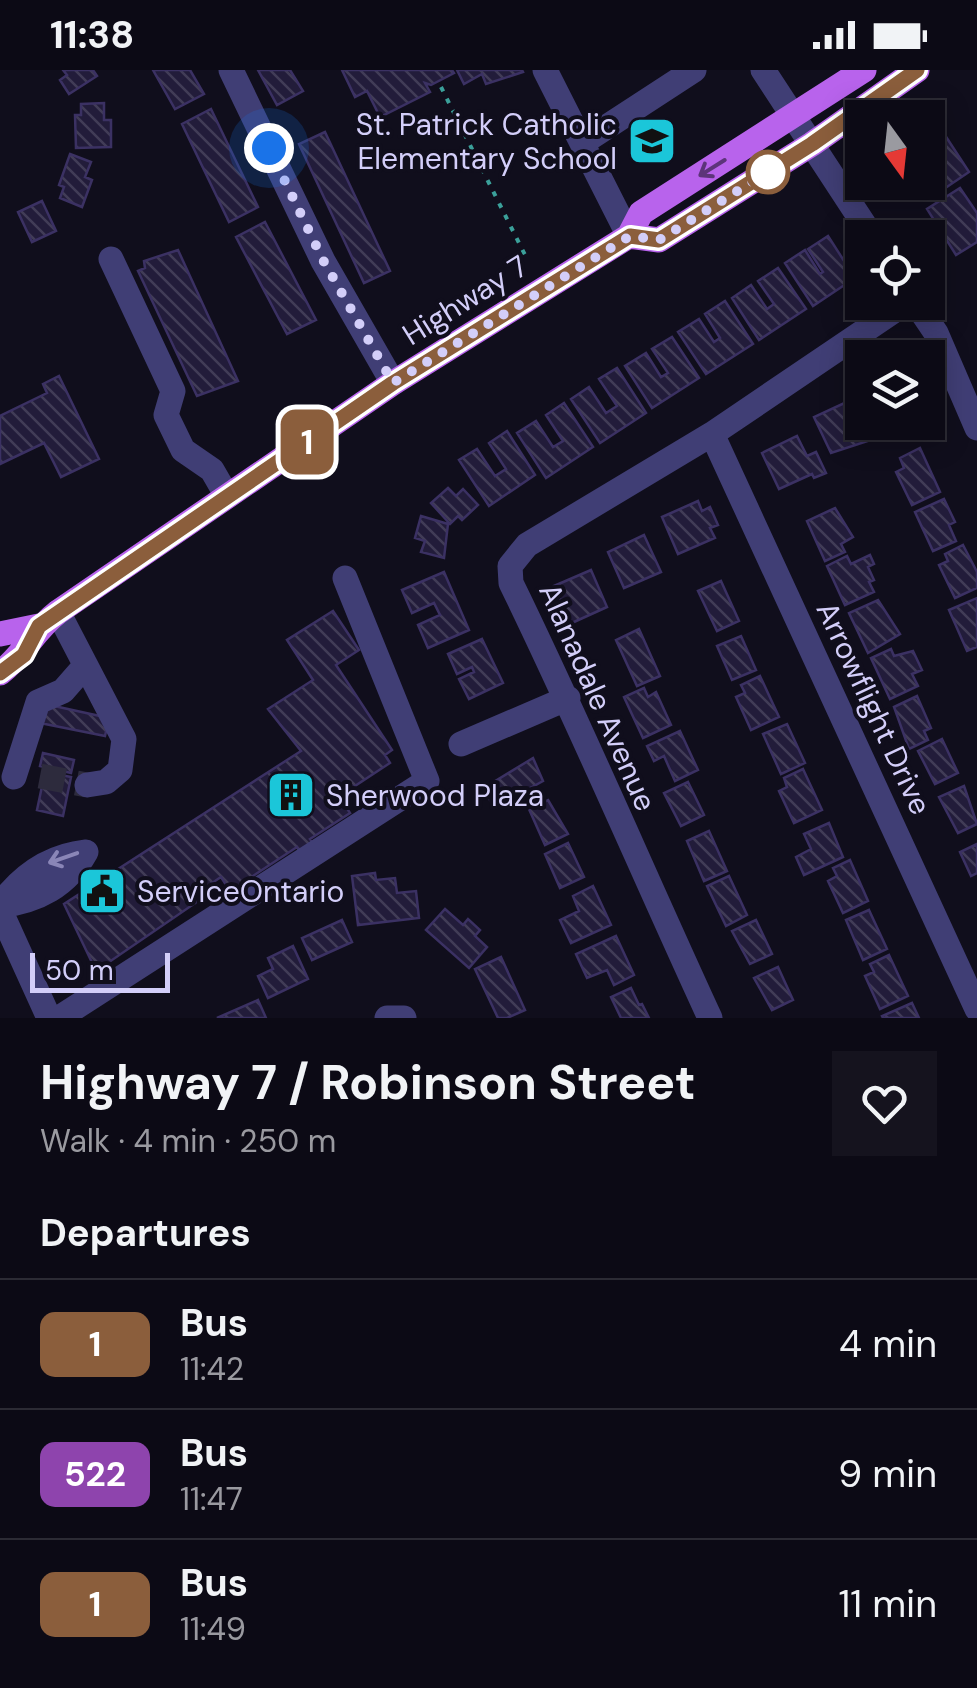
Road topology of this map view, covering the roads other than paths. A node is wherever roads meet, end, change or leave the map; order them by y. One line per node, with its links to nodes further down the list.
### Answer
1 (232, 70): 15 (street)
2 (545, 70): 8 (street)
3 (694, 70): 8 (street)
4 (764, 70): 7 (street)
5 (864, 70): 7 (main road, Highway 7)
6 (917, 70): 9 (main road, Highway 7)
7 (794, 116): 9 (street); 11 (main road, Highway 7, one-way to 11)
8 (582, 143): 11 (street)
9 (812, 144): 10 (street); 11 (main road, Highway 7)
10 (861, 220)
11 (630, 236): 15 (main road, Highway 7)
12 (110, 258): 18 (street)
13 (880, 320): 17 (street)
14 (928, 320): 16 (street)
15 (393, 383): 18 (main road, Highway 7)
16 (977, 428)
17 (712, 434): 24 (street, Alanadale Avenue); 30 (street, Arrowflight Drive)
18 (228, 496): 20 (main road, Highway 7)
19 (344, 578): 32 (street)
20 (48, 619): 21 (main road, Highway 7); 22 (street); 23 (main road, Highway 7)
21 (0, 634)
22 (84, 667): 27 (street); 28 (street)
23 (0, 673)
24 (568, 698): 25 (street); 35 (street, Alanadale Avenue)
25 (462, 744)
26 (40, 776): 27 (street)
27 (7, 778)
28 (87, 786)
29 (0, 907): 31 (street)
30 (977, 1009)
31 (49, 1018)
32 (60, 1018)
33 (387, 1018): 34 (street)
34 (404, 1018)
35 (710, 1018)

